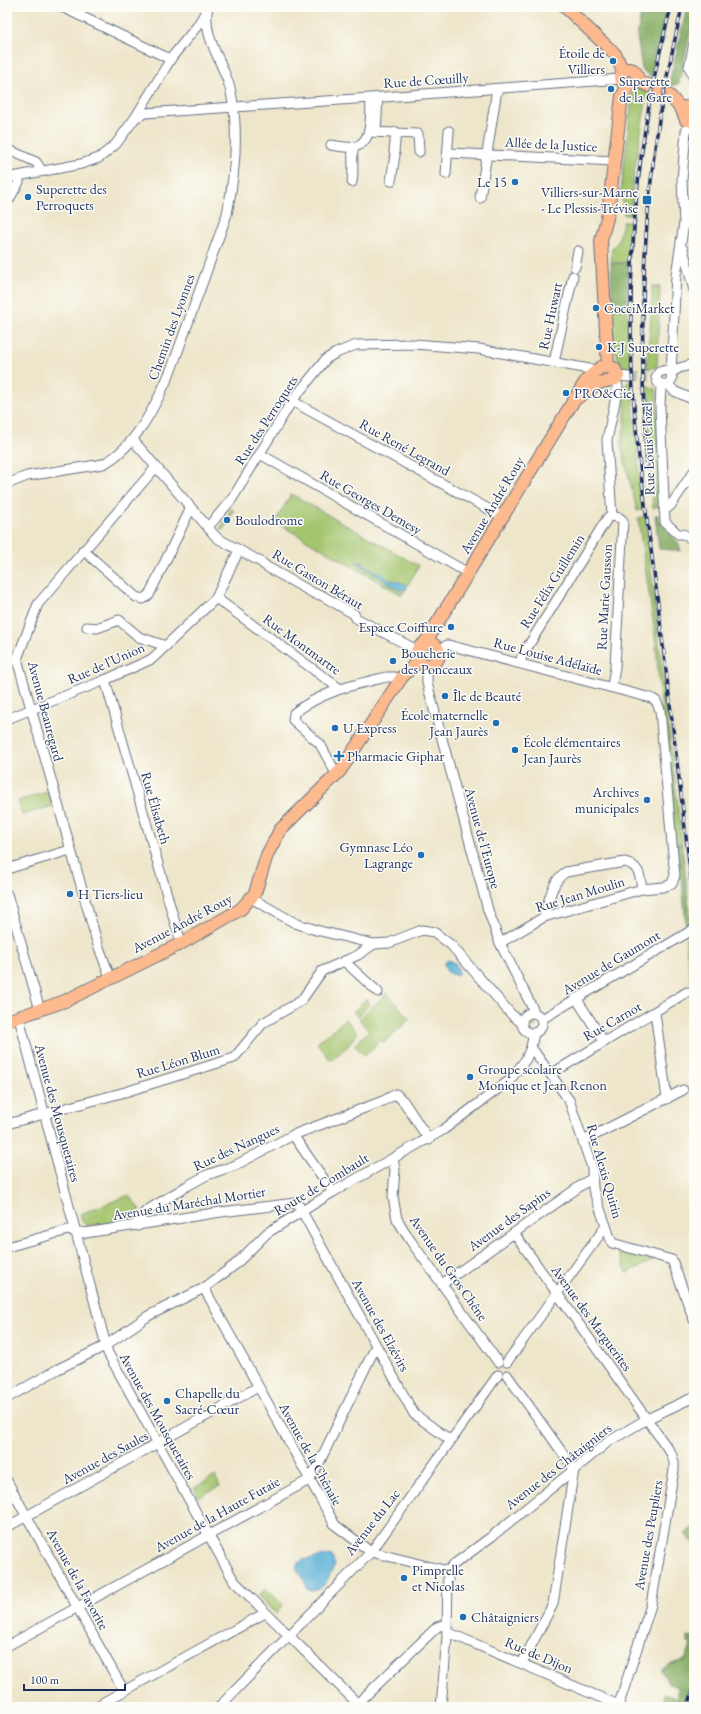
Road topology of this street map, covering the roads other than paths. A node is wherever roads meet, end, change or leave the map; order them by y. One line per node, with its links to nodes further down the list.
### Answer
1 (62, 7): 6 (street)
2 (207, 8): 4 (street)
3 (569, 8): 7 (main road)
4 (202, 25): 6 (street); 12 (street, Chemin des Lyonnes)
5 (693, 45): 8 (street)
6 (170, 59): 11 (street)
7 (627, 78): 9 (street, Rue de Cœuilly); 13 (main road); 26 (main road)
8 (694, 79)
9 (497, 89): 10 (street, Rue de Cœuilly); 25 (street)
10 (374, 98): 12 (street, Rue de Cœuilly); 18 (street)
11 (143, 102): 14 (street); 15 (street)
12 (233, 106): 14 (street, Rue de Cœuilly); 49 (street, Chemin des Lyonnes)
13 (689, 108): 16 (main road)
14 (149, 113): 15 (street, Rue de Cœuilly)
15 (135, 118): 27 (street)
16 (693, 122): 34 (street)
17 (449, 130): 24 (street)
18 (373, 132): 19 (street); 21 (street)
19 (396, 132): 23 (street); 31 (street)
20 (331, 145): 21 (street)
21 (353, 147): 32 (street)
22 (7, 148): 27 (street)
23 (419, 152)
24 (449, 154): 25 (street, Allée de la Justice); 28 (street)
25 (487, 155): 26 (street, Allée de la Justice); 33 (street)
26 (614, 161): 42 (main road)
27 (42, 171): 29 (street)
28 (446, 174)
29 (19, 176): 30 (street); 35 (street)
30 (7, 178)
31 (391, 181)
32 (352, 182)
33 (480, 198)
34 (683, 202): 36 (street); 37 (street)
35 (7, 203)
36 (694, 206)
37 (682, 243): 39 (street); 43 (street, Rue Louis Clozel)
38 (578, 252): 40 (street, Rue Huwart)
39 (694, 290)
40 (554, 362): 44 (street, Rue des Perroquets); 48 (street, Rue des Perroquets)
41 (694, 364): 43 (street)
42 (608, 367): 44 (main road); 45 (main road)
43 (670, 373): 46 (street, Rue Louis Clozel); 46 (street)
44 (596, 376): 45 (main road); 57 (main road, Avenue André Rouy)
45 (621, 377): 56 (street)
46 (658, 381): 47 (street); 55 (street, Rue Louis Clozel)
47 (694, 400)
48 (292, 401): 50 (street, Rue des Perroquets); 57 (street, Rue René Legrand)
49 (133, 440): 51 (street); 53 (street, Chemin des Lyonnes)
50 (260, 454): 58 (street, Rue des Perroquets); 62 (street, Rue Georges Demesy)
51 (156, 467): 54 (street); 60 (street, Avenue Beauregard)
52 (694, 470): 55 (street)
53 (7, 484)
54 (192, 509): 58 (street); 60 (street)
55 (664, 511): 59 (street, Rue Louis Clozel)
56 (612, 516): 67 (street, Rue Félix Guillemin); 70 (street, Rue Marie Gausson)
57 (503, 517): 62 (main road, Avenue André Rouy)
58 (208, 527): 61 (street, Rue Gaston Béraut)
59 (694, 540)
60 (83, 550): 72 (street, Avenue Beauregard)
61 (239, 550): 63 (street, Rue de l'Union); 66 (street, Rue Gaston Béraut)
62 (468, 573): 66 (main road, Avenue André Rouy)
63 (216, 598): 65 (street, Rue de l'Union); 71 (street, Rue Montmartre)
64 (87, 627): 65 (street)
65 (166, 646): 69 (street, Rue de l'Union)
66 (427, 653): 67 (street, Rue Louise Adélaïde); 68 (main road, Avenue André Rouy); 84 (street, Avenue de l'Europe)
67 (520, 663): 70 (street, Rue Louise Adélaïde)
68 (402, 678): 71 (street, Rue Montmartre); 74 (main road, Avenue André Rouy)
69 (105, 680): 72 (street, Rue de l'Union); 83 (street, Rue Élisabeth)
70 (612, 687): 77 (street, Rue Louise Adélaïde)
71 (340, 689): 74 (street)
72 (30, 709): 73 (street, Rue de l'Union); 75 (street, Avenue Beauregard)
73 (7, 719)
74 (337, 775): 80 (main road, Avenue André Rouy)
75 (70, 850): 76 (street); 87 (street, Avenue Beauregard)
76 (7, 869)
77 (672, 884): 78 (street, Rue Jean Moulin)
78 (642, 889): 81 (street, Rue Jean Moulin); 81 (street)
79 (7, 894): 91 (street)
80 (251, 898): 83 (main road, Avenue André Rouy); 85 (street)
81 (544, 917): 84 (street, Rue Jean Moulin)
82 (694, 929): 90 (street, Avenue de Gaumont)
83 (182, 943): 87 (main road, Avenue André Rouy)
84 (500, 943): 92 (street, Avenue de l'Europe)
85 (374, 944): 86 (street, Rue Léon Blum); 96 (street)
86 (344, 961): 88 (street); 103 (street, Rue Léon Blum)
87 (110, 977): 91 (main road, Avenue André Rouy)
88 (378, 992)
89 (687, 992): 93 (street, Rue Carnot)
90 (576, 998): 95 (street, Avenue de Gaumont); 98 (street)
91 (40, 1010): 94 (main road, Avenue André Rouy)
92 (533, 1012): 95 (street); 96 (street)
93 (655, 1013): 98 (street, Rue Carnot); 102 (street)
94 (13, 1019): 103 (street, Avenue des Mousquetaires)
95 (542, 1019): 97 (street)
96 (522, 1023): 97 (street)
97 (534, 1033): 99 (street, Route de Combault)
98 (604, 1042): 100 (street, Rue Carnot)
99 (532, 1047): 100 (street, Rue Alexis Quirin); 106 (street, Route de Combault)
100 (551, 1074): 107 (street, Rue Alexis Quirin)
101 (683, 1090): 102 (street)
102 (667, 1099): 107 (street)
103 (44, 1114): 104 (street, Rue Léon Blum); 114 (street, Avenue des Mousquetaires)
104 (7, 1124)
105 (293, 1135): 106 (street); 110 (street, Rue des Nangues); 112 (street, Rue des Nangues)
106 (429, 1140): 108 (street, Route de Combault)
107 (583, 1141): 109 (street, Rue Alexis Quirin)
108 (393, 1159): 110 (street, Route de Combault); 117 (street, Avenue du Gros Chêne)
109 (593, 1178): 113 (street, Rue Alexis Quirin); 115 (street, Avenue des Sapins)
110 (333, 1192): 111 (street, Route de Combault)
111 (302, 1211): 112 (street, Avenue du Maréchal Mortier); 118 (street, Route de Combault); 122 (street, Avenue des Elzévirs)
112 (138, 1226): 114 (street, Avenue du Maréchal Mortier)
113 (606, 1226): 119 (street); 120 (street, Rue Alexis Quirin)
114 (76, 1232): 116 (street, Avenue du Maréchal Mortier); 121 (street, Avenue des Mousquetaires)
115 (514, 1233): 117 (street, Avenue des Sapins); 119 (street, Avenue des Marguerites)
116 (7, 1246)
117 (442, 1284): 123 (street, Avenue du Gros Chêne)
118 (206, 1291): 121 (street, Route de Combault); 125 (street, Avenue de la Chênaie)
119 (557, 1294): 123 (street); 128 (street, Avenue des Marguerites)
120 (694, 1320)
121 (105, 1346): 127 (street, Route de Combault); 130 (street, Avenue des Mousquetaires)
122 (376, 1346): 129 (street, Avenue des Elzévirs); 132 (street)
123 (502, 1362): 124 (street); 124 (street)
124 (502, 1375): 129 (street, Avenue du Lac); 131 (street)
125 (258, 1387): 130 (street, Avenue des Saules); 132 (street, Avenue de la Chênaie)
126 (694, 1397): 128 (street, Avenue des Châtaigniers)
127 (7, 1398)
128 (648, 1419): 131 (street, Avenue des Châtaigniers); 147 (street, Avenue des Peupliers)
129 (450, 1440): 137 (street, Avenue du Lac)
130 (158, 1443): 134 (street, Avenue des Saules); 136 (street, Avenue des Mousquetaires)
131 (574, 1469): 138 (street, Avenue des Châtaigniers); 144 (street)
132 (309, 1480): 136 (street, Avenue de la Haute Futaie); 137 (street, Avenue de la Chênaie)
133 (7, 1481): 134 (street, Avenue de la Favorite)
134 (27, 1516): 135 (street, Avenue des Saules); 139 (street, Avenue de la Favorite)
135 (7, 1527)
136 (208, 1535): 139 (street, Avenue de la Haute Futaie); 140 (street, Avenue des Mousquetaires)
137 (371, 1552): 138 (street, Avenue de la Chênaie); 142 (street, Avenue du Lac)
138 (448, 1571): 141 (street)
139 (77, 1607): 143 (street, Avenue de la Haute Futaie); 145 (street, Avenue de la Favorite)
140 (266, 1613): 142 (street, Avenue des Mousquetaires); 145 (street)
141 (446, 1628): 144 (street, Rue de Dijon); 146 (street); 150 (street)
142 (288, 1635): 146 (street, Avenue des Mousquetaires); 149 (street, Avenue du Lac)
143 (7, 1646)
144 (522, 1663): 147 (street, Rue de Dijon)
145 (124, 1691): 148 (street)
146 (355, 1705)
147 (618, 1706)
148 (96, 1707)
149 (219, 1707)
150 (441, 1707)

